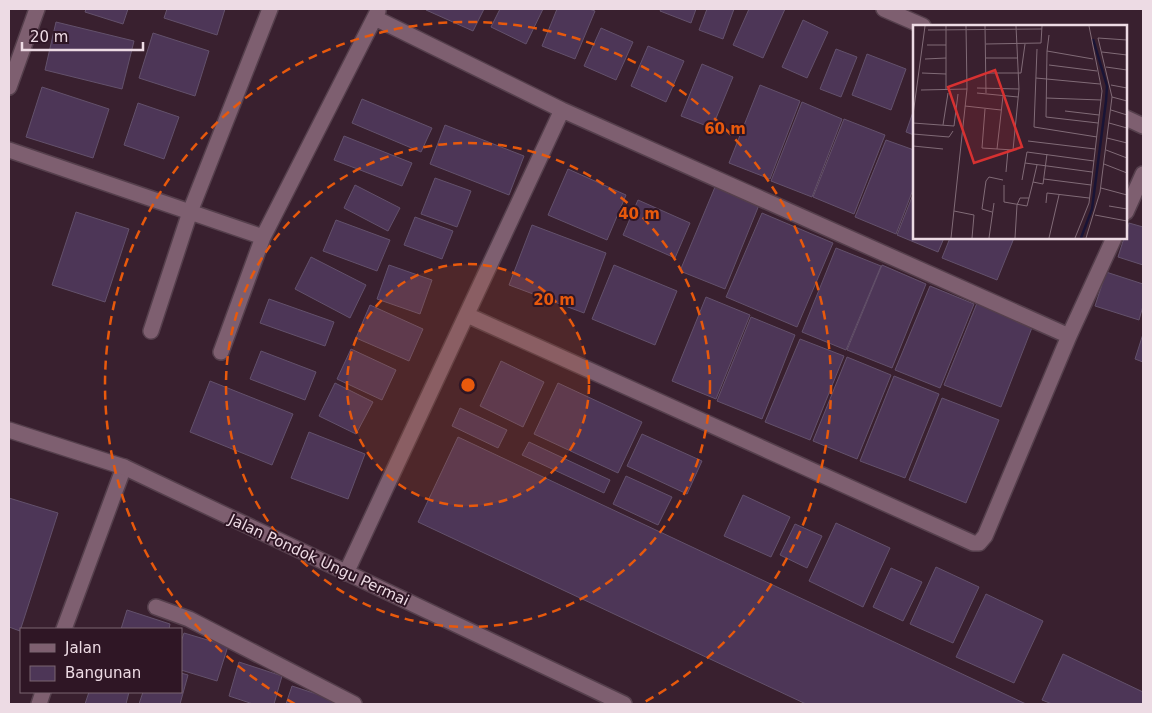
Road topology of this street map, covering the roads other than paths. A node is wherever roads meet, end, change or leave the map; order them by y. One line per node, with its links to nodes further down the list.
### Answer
1 (37, 9): 6 (street)
2 (270, 9): 14 (street)
3 (884, 9): 5 (street)
4 (377, 13): 7 (street); 15 (street)
5 (920, 25)
6 (9, 87)
7 (562, 110): 17 (street); 19 (street)
8 (1127, 118): 9 (street)
9 (1143, 126)
10 (9, 150): 14 (street)
11 (1143, 174): 12 (street)
12 (1138, 197): 13 (street)
13 (1127, 211)
14 (190, 212): 15 (street); 18 (street)
15 (263, 237): 20 (street)
16 (1114, 239): 19 (street)
17 (468, 316): 19 (street); 23 (street)
18 (151, 331)
19 (1069, 336)
20 (222, 352)
21 (9, 430): 22 (street, Jalan Pondok Ungu Permai)
22 (124, 467): 23 (street, Jalan Pondok Ungu Permai); 25 (street)
23 (346, 573): 27 (street, Jalan Pondok Ungu Permai)
24 (156, 607): 26 (street)
25 (64, 628)
26 (354, 704)
27 (624, 704)

